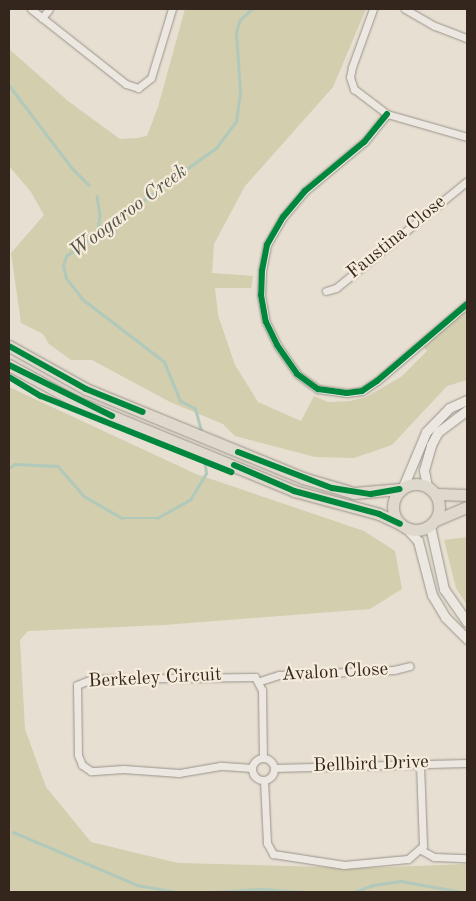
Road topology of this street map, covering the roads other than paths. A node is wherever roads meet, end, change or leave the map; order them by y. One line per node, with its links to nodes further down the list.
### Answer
1 (31, 9): 6 (street)
2 (49, 9): 6 (street)
3 (172, 9): 6 (street)
4 (373, 9): 8 (street)
5 (405, 9): 7 (street)
6 (42, 18)
7 (467, 38)
8 (387, 114): 9 (street); 12 (street)
9 (467, 137)
10 (467, 181): 11 (street, Faustina Close)
11 (326, 292)
12 (467, 304)
13 (9, 346): 18 (main road)
14 (9, 365): 23 (main road)
15 (467, 400): 18 (street)
16 (467, 410): 17 (street)
17 (427, 486): 18 (main road); 19 (main road)
18 (402, 488): 23 (main road)
19 (436, 494): 20 (main road); 22 (main road)
20 (467, 495)
21 (467, 507): 22 (main road)
22 (433, 523): 23 (main road); 24 (street)
23 (403, 526): 25 (street)
24 (467, 622)
25 (467, 639)
26 (410, 666): 27 (street, Avalon Close)
27 (260, 681): 28 (street); 31 (street, Berkeley Circuit)
28 (263, 758): 31 (street); 32 (street)
29 (467, 763): 30 (street, Bellbird Drive)
30 (420, 764): 32 (street, Bellbird Drive); 34 (street)
31 (252, 768): 33 (street)
32 (274, 768): 33 (street)
33 (264, 780): 34 (street)
34 (421, 850): 35 (street)
35 (467, 858)

